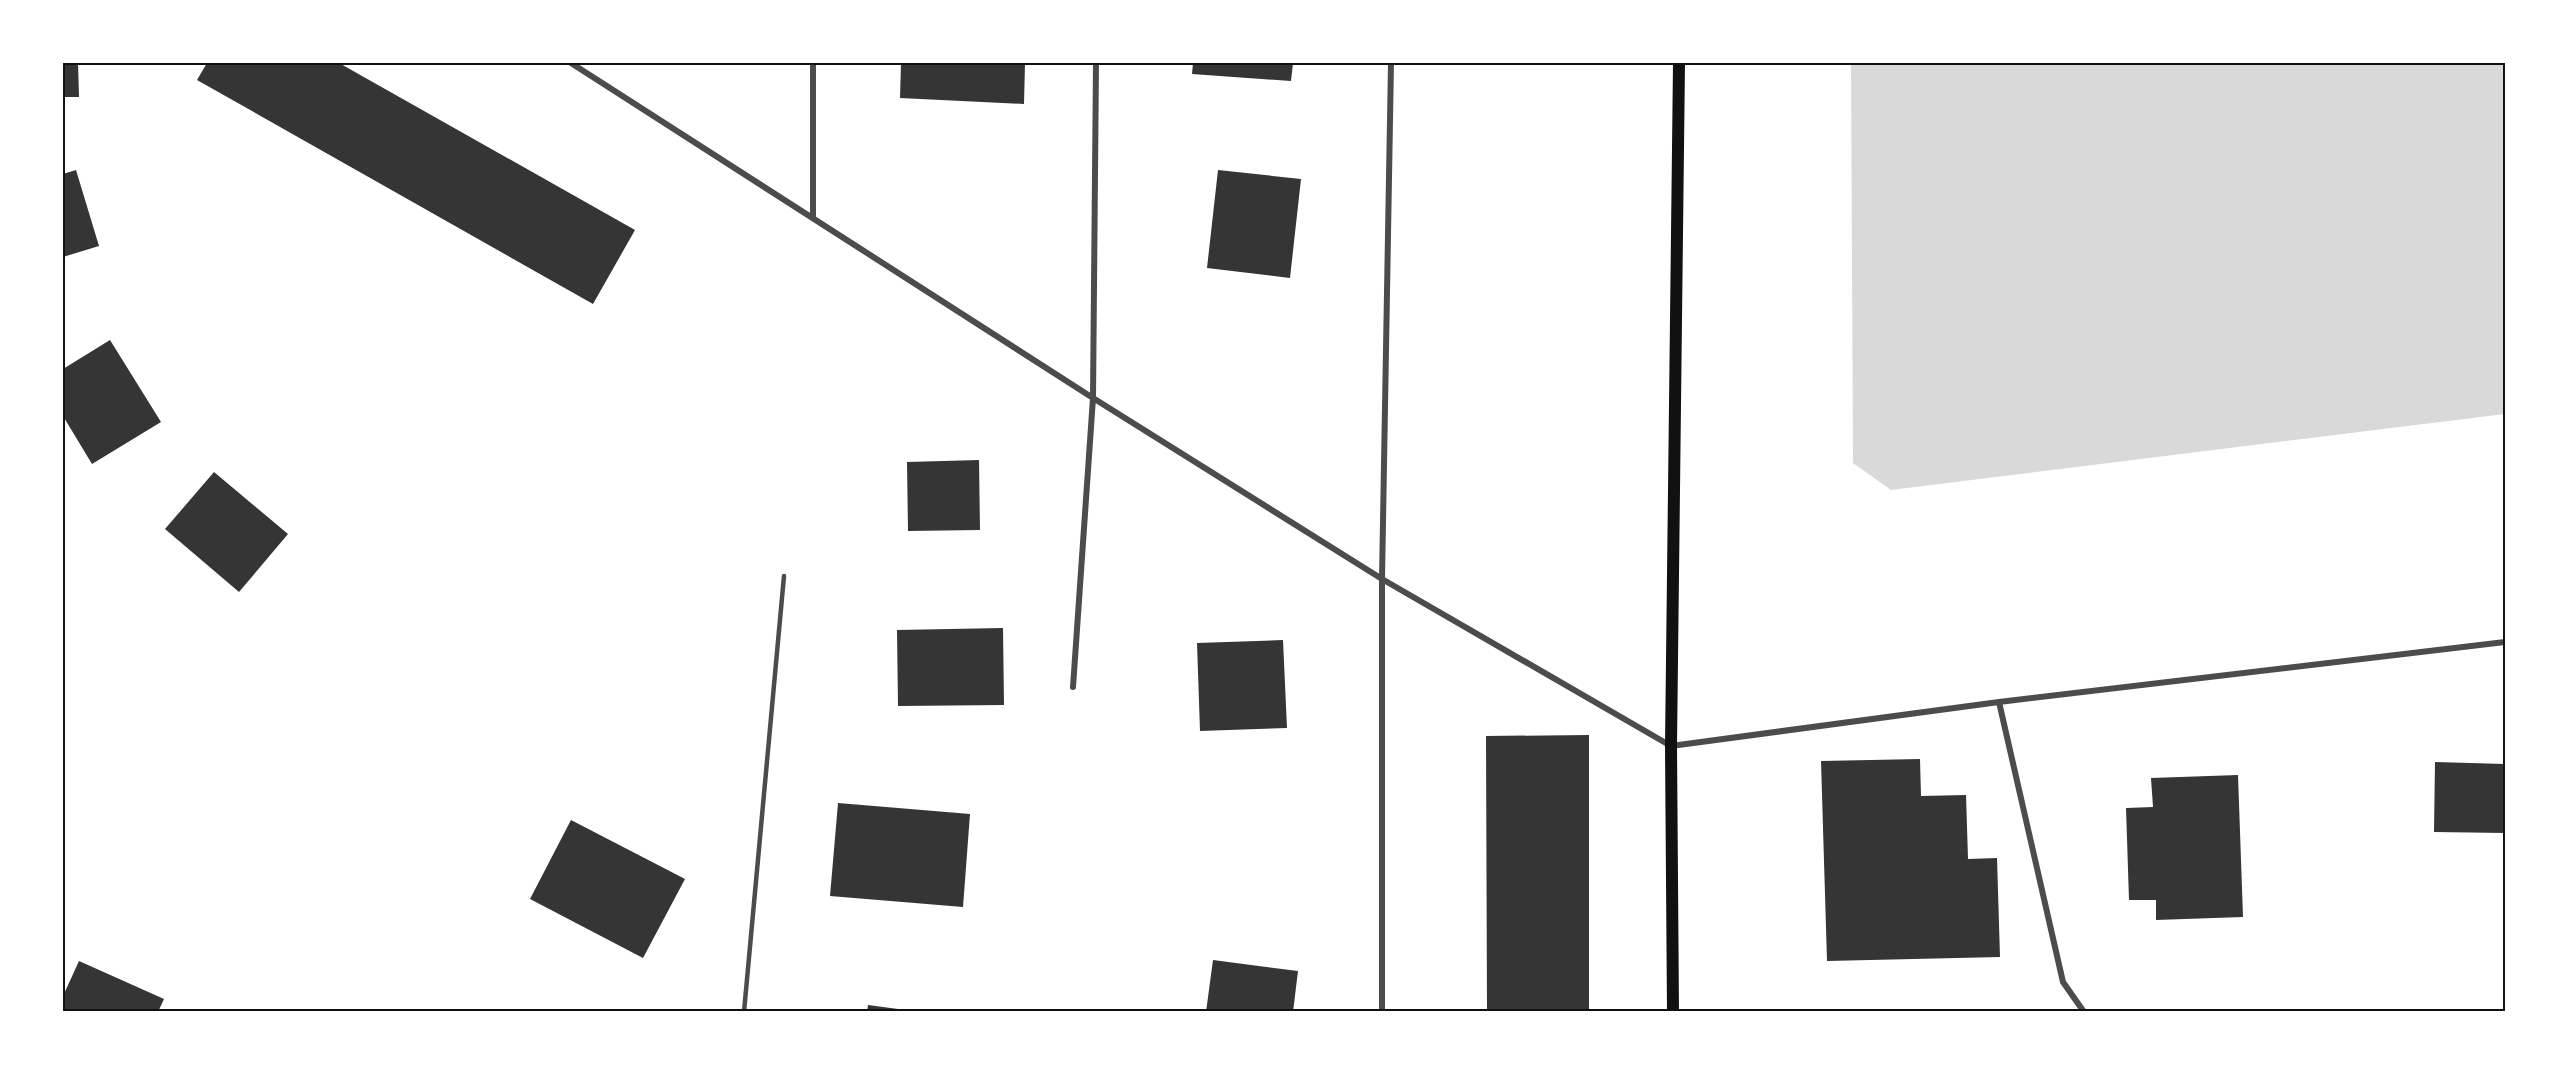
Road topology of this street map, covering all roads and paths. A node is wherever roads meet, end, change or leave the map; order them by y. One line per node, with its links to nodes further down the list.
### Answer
1 (571, 63): 6 (street)
2 (813, 63): 6 (street)
3 (1096, 63): 7 (street)
4 (1391, 63): 9 (street)
5 (1678, 63): 13 (main road)
6 (813, 217): 7 (street)
7 (1093, 398): 9 (street); 11 (street)
8 (784, 576): 14 (lane)
9 (1382, 579): 13 (street); 15 (street)
10 (2505, 642): 12 (street)
11 (1073, 687)
12 (2000, 702): 13 (street); 17 (street)
13 (1671, 746): 16 (main road)
14 (744, 1012)
15 (1382, 1012)
16 (1673, 1012)
17 (2084, 1012)

